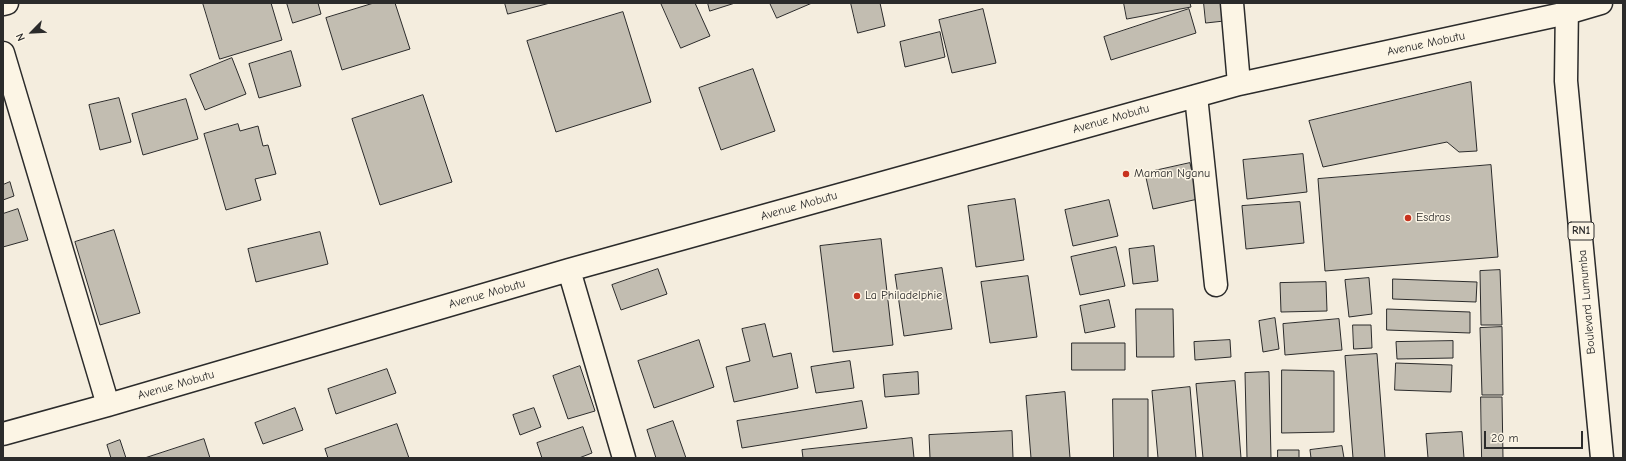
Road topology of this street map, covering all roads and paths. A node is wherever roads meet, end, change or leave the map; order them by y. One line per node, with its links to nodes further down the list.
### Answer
1 (8, 3): 4 (main road)
2 (1232, 3): 7 (main road)
3 (1601, 3): 5 (main road, Avenue Mobutu)
4 (3, 4)
5 (1567, 8): 7 (main road, Avenue Mobutu); 14 (main road, Boulevard Lumumba / RN1)
6 (3, 53): 11 (main road)
7 (1239, 84): 8 (main road, Avenue Mobutu)
8 (1196, 96): 9 (main road, Avenue Mobutu); 10 (main road)
9 (569, 270): 11 (main road, Avenue Mobutu); 13 (main road)
10 (1216, 285)
11 (108, 406): 12 (main road, Avenue Mobutu)
12 (3, 434)
13 (624, 458)
14 (1602, 458)

